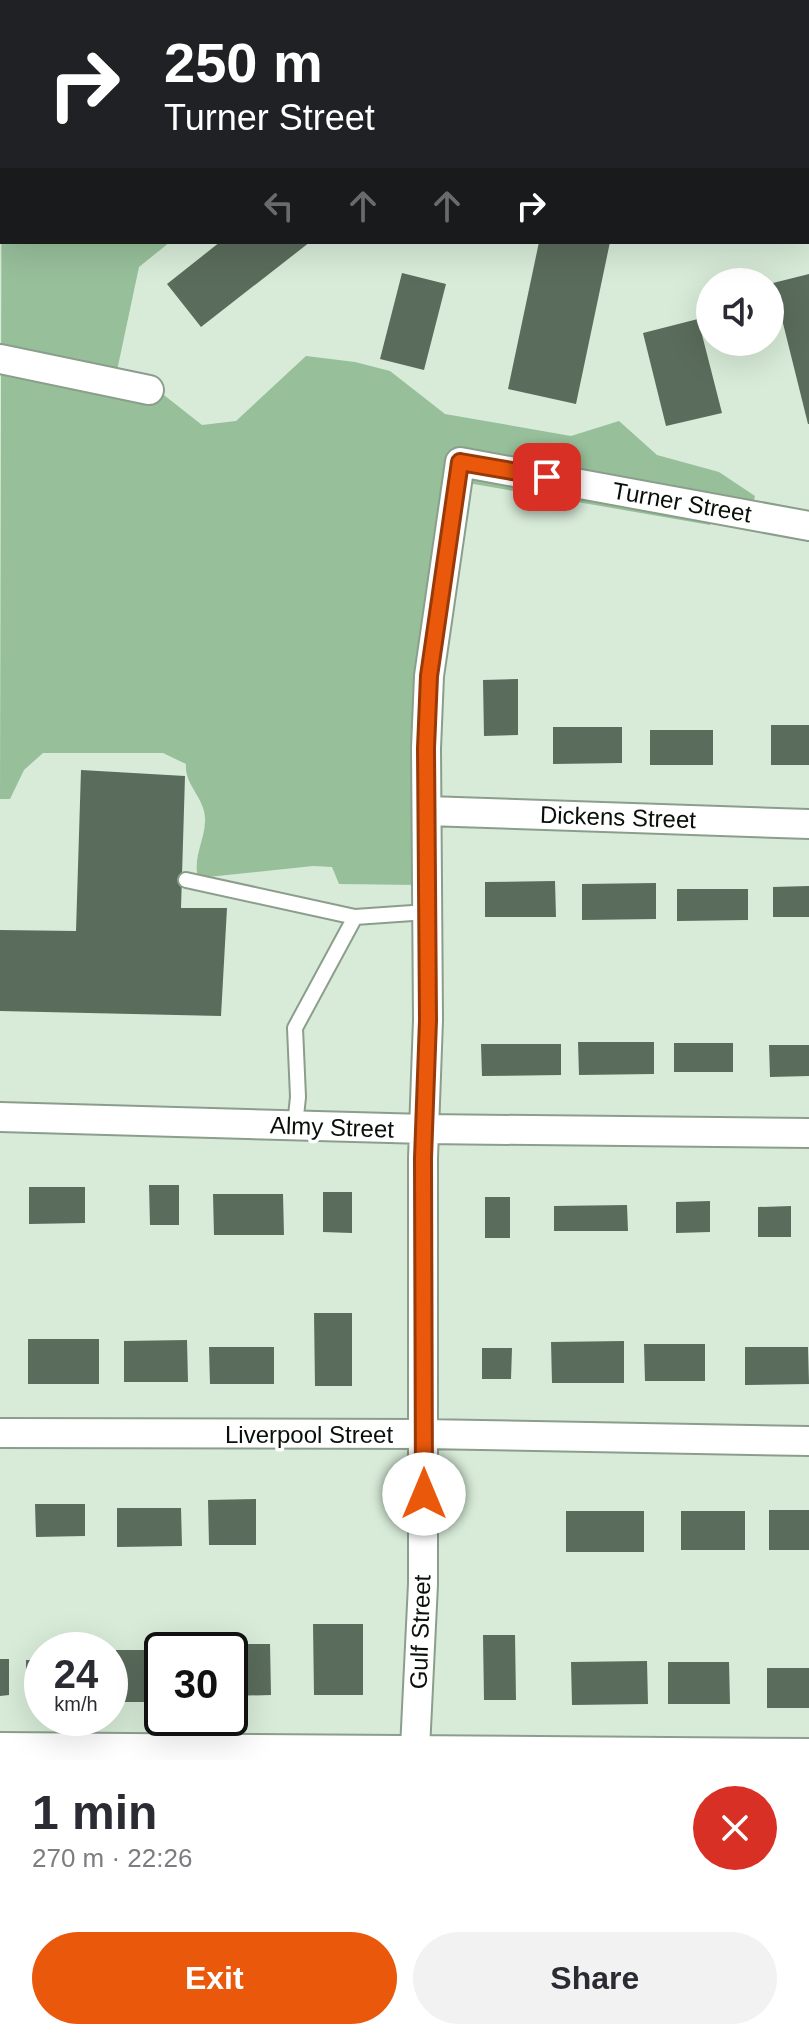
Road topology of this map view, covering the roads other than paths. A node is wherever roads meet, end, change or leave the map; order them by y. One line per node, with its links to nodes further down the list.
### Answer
1 (0, 359): 2 (street)
2 (149, 390)
3 (460, 462): 4 (street, Turner Street); 5 (street, Gulf Street)
4 (809, 526)
5 (427, 811): 6 (street, Dickens Street); 8 (street, Gulf Street)
6 (809, 824)
7 (186, 880): 9 (lane)
8 (427, 912): 9 (lane); 12 (street, Gulf Street)
9 (355, 917): 11 (lane)
10 (0, 1117): 11 (street, Almy Street)
11 (295, 1126): 12 (street, Almy Street)
12 (425, 1129): 13 (street, Almy Street); 15 (street, Gulf Street)
13 (809, 1133)
14 (0, 1433): 15 (street, Liverpool Street)
15 (424, 1434): 16 (street, Liverpool Street); 18 (street, Gulf Street)
16 (809, 1441)
17 (0, 1747): 20 (street)
18 (415, 1749): 19 (street); 20 (street)
19 (809, 1753)
20 (291, 1755)

